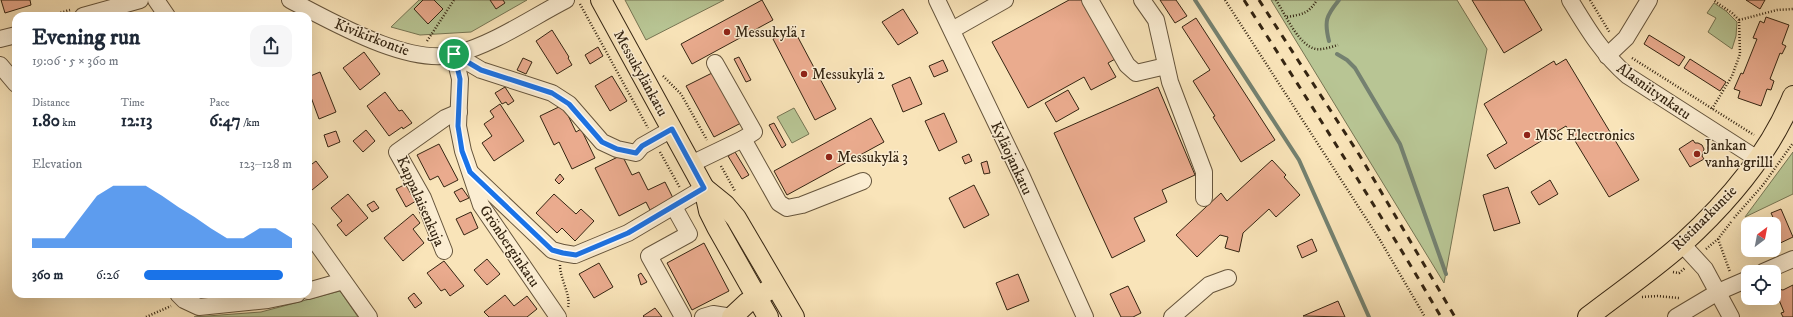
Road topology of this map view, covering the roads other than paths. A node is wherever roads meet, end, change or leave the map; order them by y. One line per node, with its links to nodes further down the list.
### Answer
1 (140, 0): 12 (street)
2 (156, 0): 13 (street)
3 (290, 0): 17 (street, Kivikirkontie)
4 (566, 0): 17 (street, Kivikirkontie)
5 (601, 0): 25 (main road, Messukylänkatu)
6 (937, 0): 14 (street, Kyläojankatu)
7 (1005, 0): 14 (street)
8 (1090, 0): 21 (street)
9 (1142, 0): 21 (street)
10 (1570, 0): 18 (street, Alasniitynkatu)
11 (1650, 0): 18 (street)
12 (97, 12)
13 (164, 12)
14 (952, 30): 57 (street, Kyläojankatu)
15 (12, 36): 16 (street)
16 (0, 39)
17 (454, 54): 24 (street, Grönberginkatu); 25 (street)
18 (1607, 56): 27 (street, Alasniitynkatu)
19 (715, 64): 26 (street)
20 (0, 65): 22 (street)
21 (1166, 66): 32 (street)
22 (12, 79)
23 (1793, 96): 27 (main road, Ristinarkuntie)
24 (459, 112): 29 (street, Grönberginkatu); 36 (street, Kappalaisenkuja)
25 (672, 129): 28 (main road, Messukylänkatu)
26 (743, 139): 28 (street); 30 (street)
27 (1772, 153): 35 (main road, Ristinarkuntie)
28 (691, 164): 31 (main road, Messukylänkatu)
29 (470, 172): 33 (street); 52 (street, Grönberginkatu)
30 (863, 181)
31 (704, 188): 33 (street); 43 (main road, Messukylänkatu); 46 (main road, Messukylänkatu)
32 (1204, 198)
33 (680, 203): 53 (street)
34 (312, 237): 40 (street)
35 (1682, 244): 45 (street); 59 (main road, Ristinarkuntie)
36 (444, 251)
37 (1793, 259): 38 (street)
38 (1779, 265)
39 (1228, 278): 58 (street)
40 (343, 281): 44 (street); 51 (street)
41 (1741, 282): 45 (street)
42 (675, 286): 54 (street)
43 (776, 286): 46 (main road); 49 (main road, Messukylänkatu)
44 (312, 290)
45 (1718, 292): 60 (street); 61 (street)
46 (756, 297): 50 (main road, Messukylänkatu); 56 (main road)
47 (183, 298): 48 (street)
48 (277, 298)
49 (790, 310): 50 (main road)
50 (766, 316)
51 (369, 317)
52 (558, 317)
53 (683, 317)
54 (692, 317)
55 (703, 317): 56 (street)
56 (732, 317)
57 (1085, 317)
58 (1172, 317)
59 (1588, 317)
60 (1676, 317)
61 (1731, 317)

